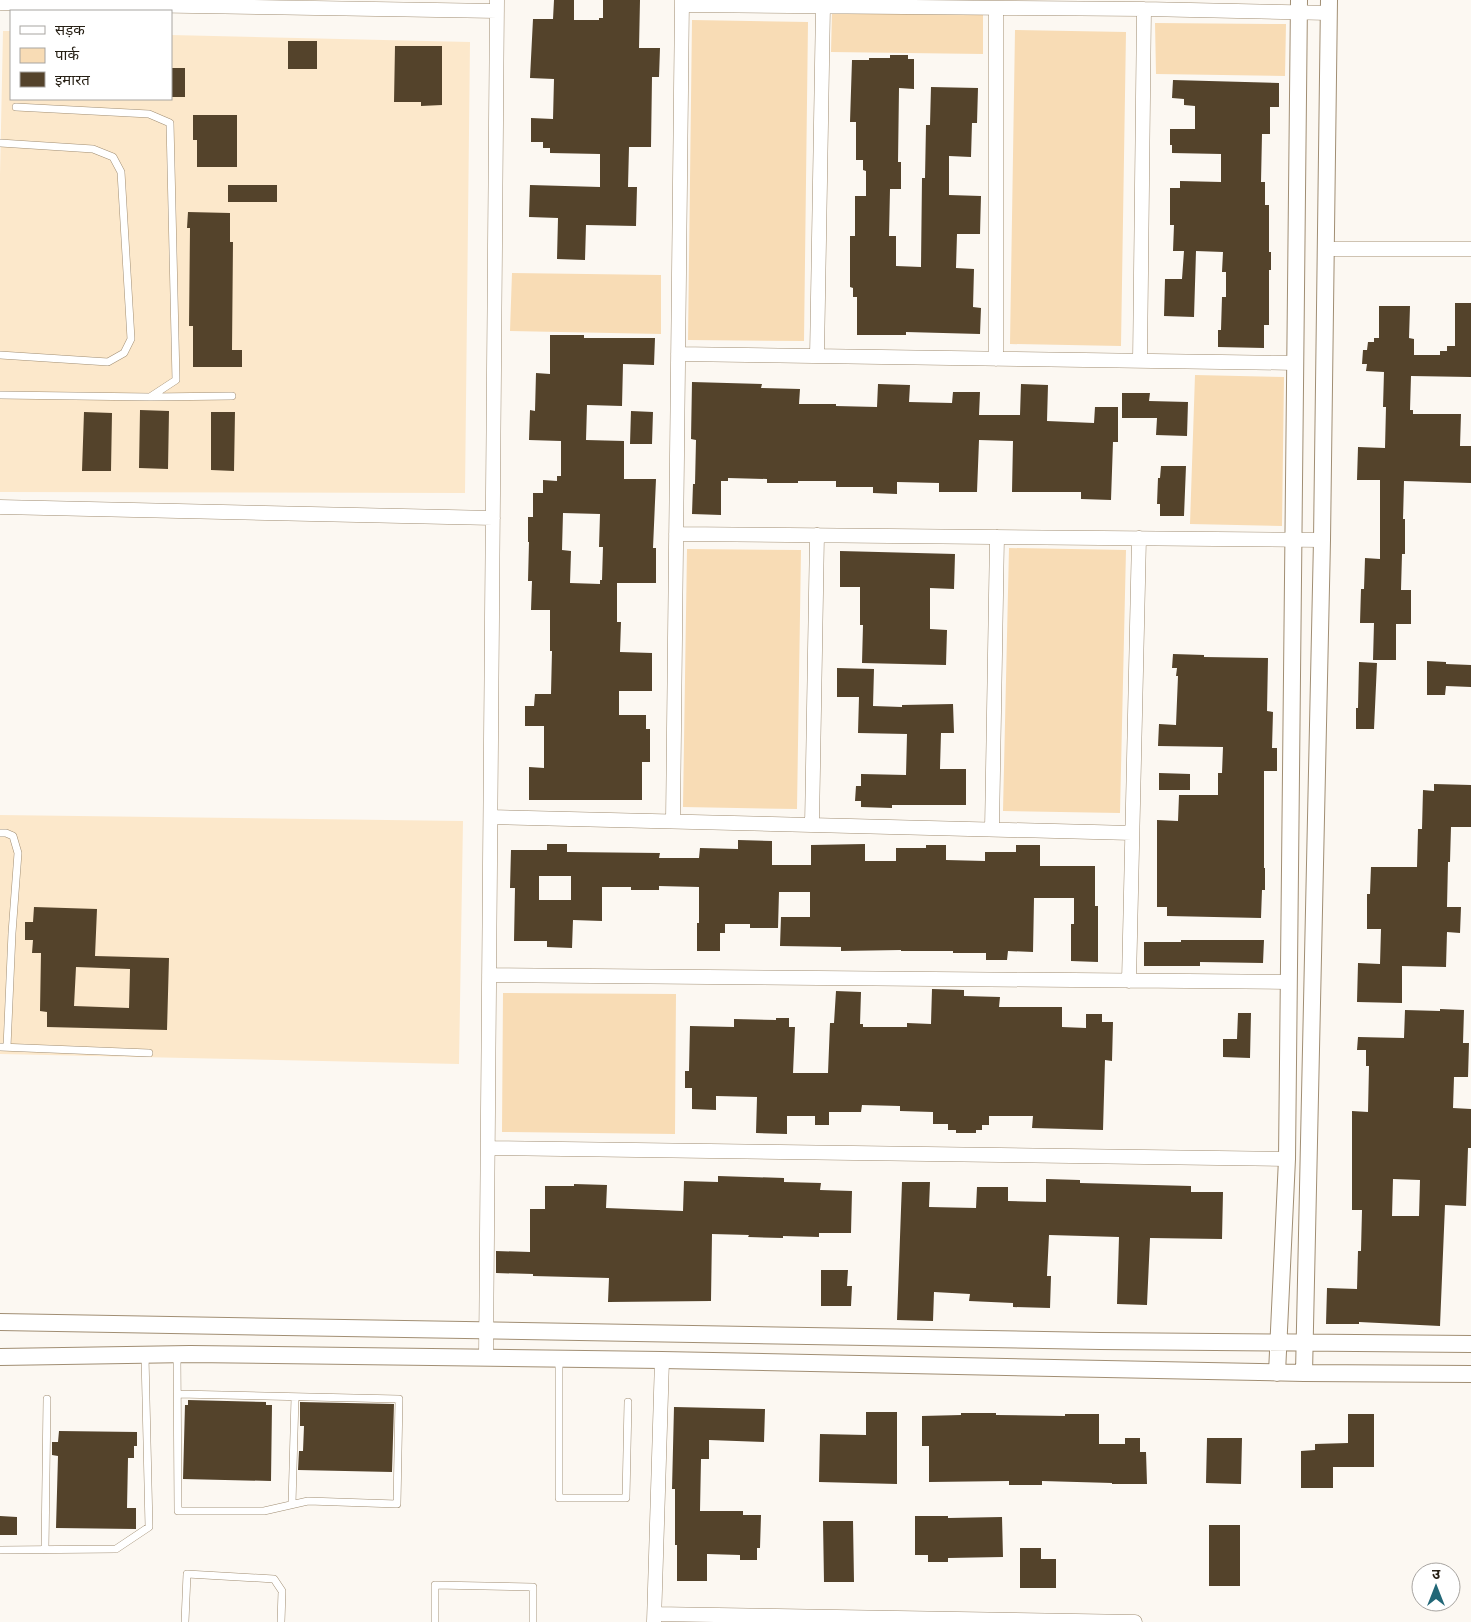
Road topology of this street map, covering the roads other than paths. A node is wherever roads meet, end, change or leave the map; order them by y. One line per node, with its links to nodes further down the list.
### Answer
1 (682, 2): 4 (street); 13 (street)
2 (0, 3): 3 (street)
3 (497, 5): 23 (street)
4 (823, 6): 7 (street); 15 (street)
5 (1299, 7): 6 (street); 8 (street); 18 (street)
6 (1329, 7): 11 (street)
7 (996, 8): 8 (street); 16 (street)
8 (1144, 10): 17 (street)
9 (16, 107): 21 (lane)
10 (0, 143): 14 (lane)
11 (1326, 249): 12 (street); 29 (street)
12 (1471, 249)
13 (678, 354): 15 (street); 24 (street)
14 (0, 355)
15 (817, 356): 16 (street)
16 (996, 359): 17 (street)
17 (1140, 361): 18 (street)
18 (1296, 363): 28 (street)
19 (0, 395): 21 (lane)
20 (232, 396): 21 (lane)
21 (150, 397)
22 (0, 508): 23 (street)
23 (493, 518): 30 (street)
24 (676, 534): 25 (street); 31 (street)
25 (817, 535): 26 (street); 32 (street)
26 (997, 537): 27 (street); 33 (street)
27 (1140, 538): 28 (street); 34 (street)
28 (1294, 540): 29 (street); 38 (street)
29 (1322, 540): 46 (street)
30 (491, 817): 31 (street); 36 (street)
31 (672, 822): 32 (street)
32 (812, 825): 33 (street)
33 (992, 829): 34 (street)
34 (1132, 832): 37 (street)
35 (0, 833): 39 (lane)
36 (489, 975): 37 (street); 41 (street)
37 (1128, 980): 38 (street)
38 (1288, 982): 42 (street)
39 (4, 1047): 40 (lane)
40 (148, 1053)
41 (488, 1148): 42 (street); 44 (street)
42 (1287, 1159): 45 (street)
43 (0, 1322): 44 (street)
44 (486, 1330): 45 (street); 51 (street)
45 (1278, 1341): 46 (street); 54 (street)
46 (1305, 1342): 47 (street); 55 (street)
47 (1471, 1344)
48 (145, 1354): 49 (street); 50 (street); 63 (lane)
49 (177, 1354): 51 (street); 57 (lane)
50 (0, 1357)
51 (486, 1358): 52 (street)
52 (559, 1359): 53 (street); 60 (lane)
53 (662, 1360): 54 (street); 64 (street)
54 (1277, 1373): 55 (street)
55 (1304, 1373): 56 (street)
56 (1471, 1374)
57 (178, 1394): 58 (lane); 61 (lane)
58 (295, 1396): 61 (lane); 61 (lane)
59 (47, 1399): 63 (lane)
60 (628, 1402)
61 (292, 1504)
62 (0, 1550): 63 (lane)
63 (45, 1550)
64 (654, 1618): 69 (street)
65 (185, 1622): 66 (lane)
66 (281, 1622)
67 (435, 1622): 68 (lane)
68 (533, 1622)
69 (1135, 1622)

